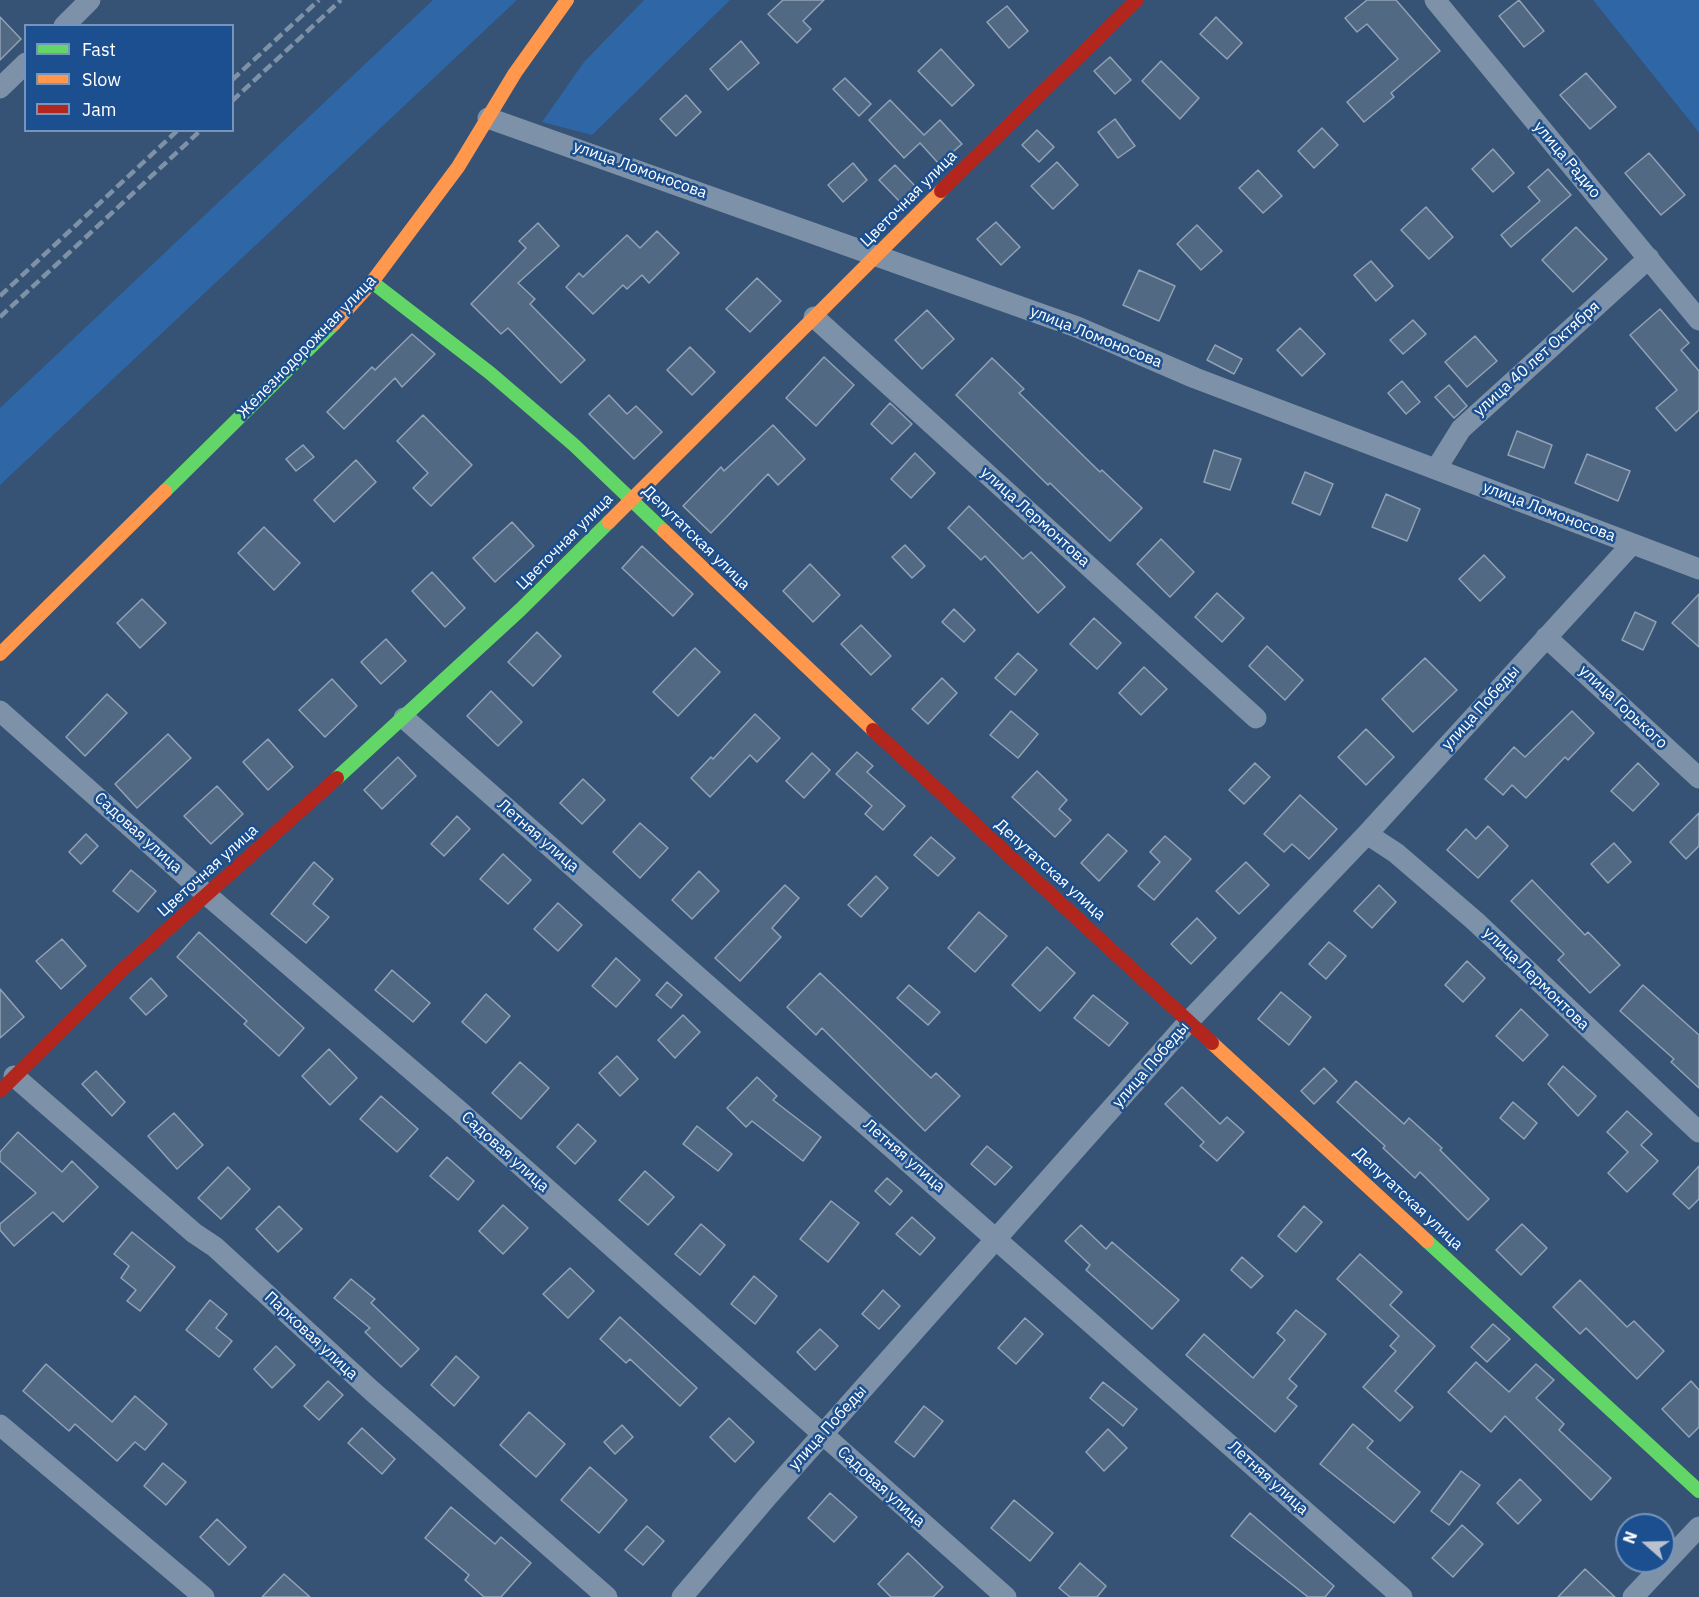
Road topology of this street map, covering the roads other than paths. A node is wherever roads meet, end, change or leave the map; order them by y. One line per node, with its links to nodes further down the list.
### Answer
1 (90, 0): 5 (street)
2 (567, 0): 8 (street, Железнодорожная улица)
3 (1137, 0): 9 (street, Цветочная улица)
4 (1435, 0): 10 (street, улица Радио)
5 (66, 24)
6 (24, 65): 7 (street)
7 (0, 88)
8 (488, 117): 9 (street, улица Ломоносова); 11 (street, Железнодорожная улица)
9 (876, 255): 12 (street, Цветочная улица); 14 (street, улица Ломоносова)
10 (1649, 258): 13 (street, улица Радио); 14 (street, улица 40 лет Октября)
11 (372, 282): 15 (street, Депутатская улица); 19 (street, Железнодорожная улица)
12 (814, 317): 15 (street, Цветочная улица); 22 (street, улица Лермонтова)
13 (1699, 320)
14 (1436, 470): 16 (street, улица Ломоносова)
15 (632, 500): 21 (street, Цветочная улица); 26 (street, Депутатская улица)
16 (1632, 544): 17 (street, улица Ломоносова); 18 (street, улица Победы)
17 (1699, 569)
18 (1546, 637): 23 (street, улица Горького); 24 (street, улица Победы)
19 (0, 654)
20 (0, 711): 25 (street, Садовая улица)
21 (404, 718): 25 (street, Цветочная улица); 29 (street, Летняя улица)
22 (1256, 718)
23 (1699, 778)
24 (1367, 834): 26 (street, улица Победы); 28 (street, улица Лермонтова)
25 (207, 895): 27 (street, Цветочная улица); 31 (street, Садовая улица)
26 (1190, 1020): 29 (street, улица Победы); 32 (street, Депутатская улица)
27 (7, 1084): 35 (street, Парковая улица)
28 (1699, 1132)
29 (997, 1238): 31 (street, улица Победы); 38 (street, Летняя улица)
30 (0, 1425): 34 (street)
31 (823, 1434): 36 (street, улица Победы); 37 (street, Садовая улица)
32 (1699, 1491)
33 (1699, 1527): 39 (street)
34 (204, 1597)
35 (607, 1597)
36 (682, 1597)
37 (1006, 1597)
38 (1402, 1597)
39 (1633, 1597)

